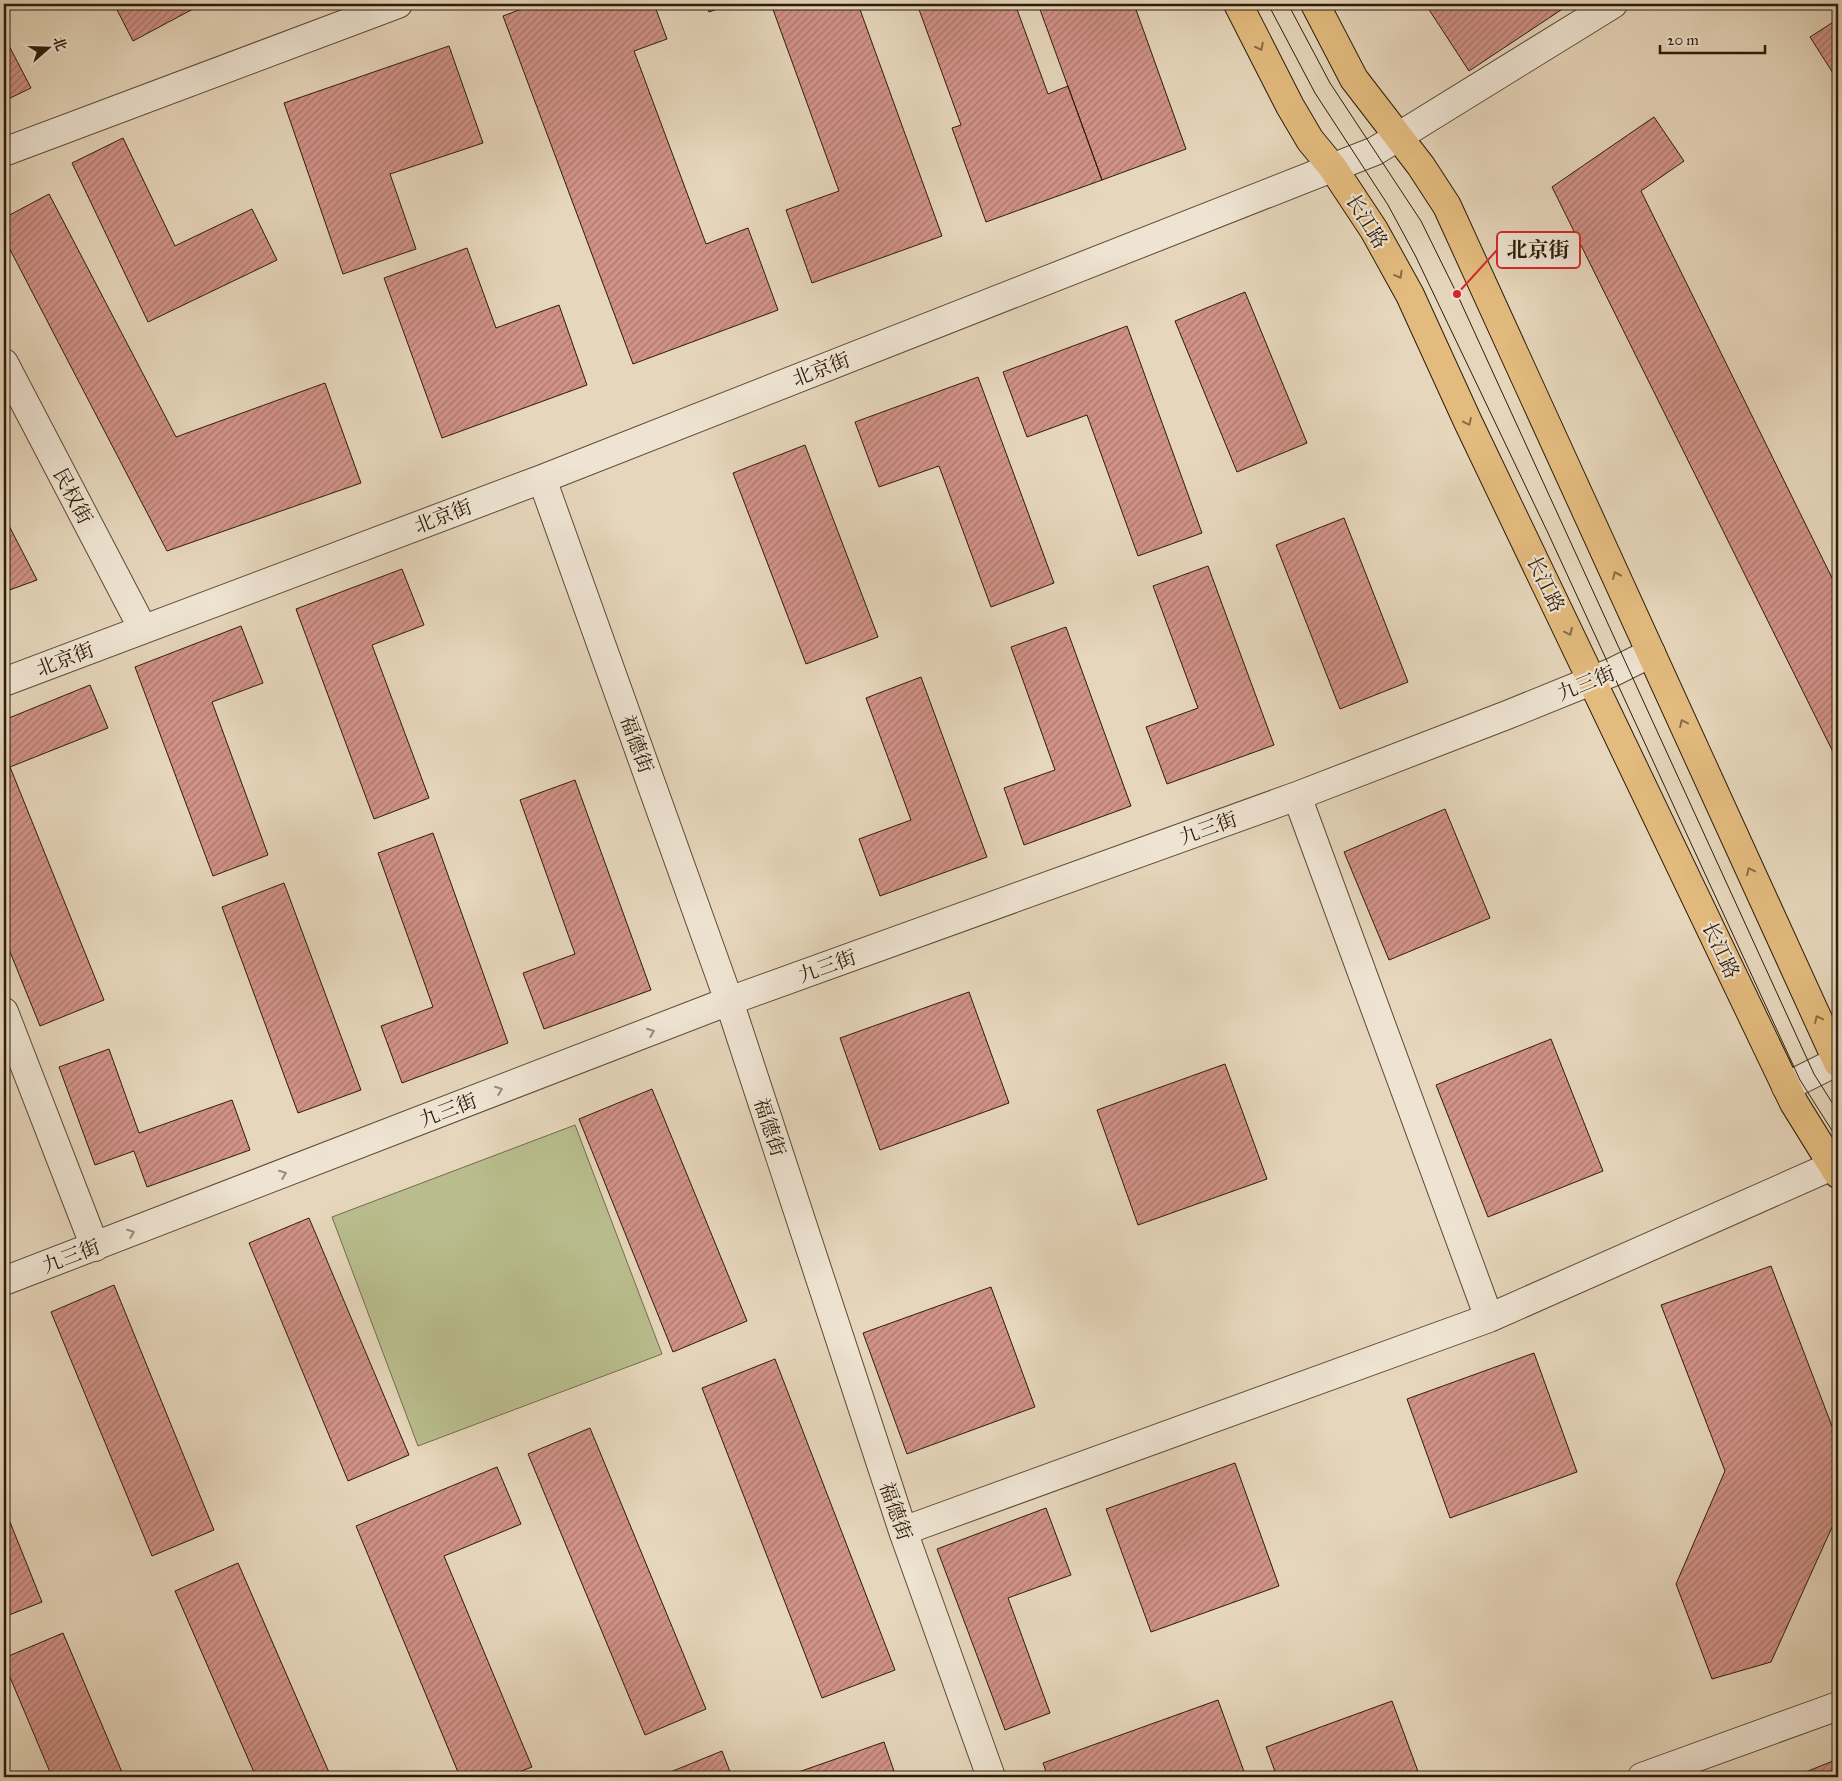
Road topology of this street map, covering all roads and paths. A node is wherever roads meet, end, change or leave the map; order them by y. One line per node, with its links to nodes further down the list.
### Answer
1 (398, 4): 6 (street)
2 (1238, 4): 7 (main road, 长江路, one-way to 7)
3 (1315, 4): 5 (main road)
4 (1613, 4): 5 (street, 北京街)
5 (1399, 137): 7 (street, 北京街); 11 (main road, one-way to 5)
6 (4, 152)
7 (1333, 168): 9 (street, 北京街); 12 (main road, 长江路, one-way to 12)
8 (4, 363): 10 (street, 民权街)
9 (542, 478): 10 (street, 北京街); 15 (street, 福德街)
10 (143, 629): 13 (street, 北京街)
11 (1651, 653): 12 (street, 九三街); 17 (main road, one-way to 11)
12 (1592, 681): 14 (street, 九三街); 18 (main road, 长江路)
13 (4, 682)
14 (1297, 796): 15 (street, 九三街); 22 (street)
15 (729, 1001): 20 (street, 九三街, one-way to 15); 23 (street, 福德街)
16 (4, 1012): 20 (street)
17 (1838, 1062): 18 (street)
18 (1786, 1087): 19 (main road, 长江路)
19 (1835, 1170): 22 (street)
20 (95, 1247): 21 (street, 九三街)
21 (4, 1282)
22 (1489, 1318): 23 (street)
23 (902, 1531): 25 (street, 福德街)
24 (1838, 1706): 26 (street)
25 (991, 1777)
26 (1642, 1777)

